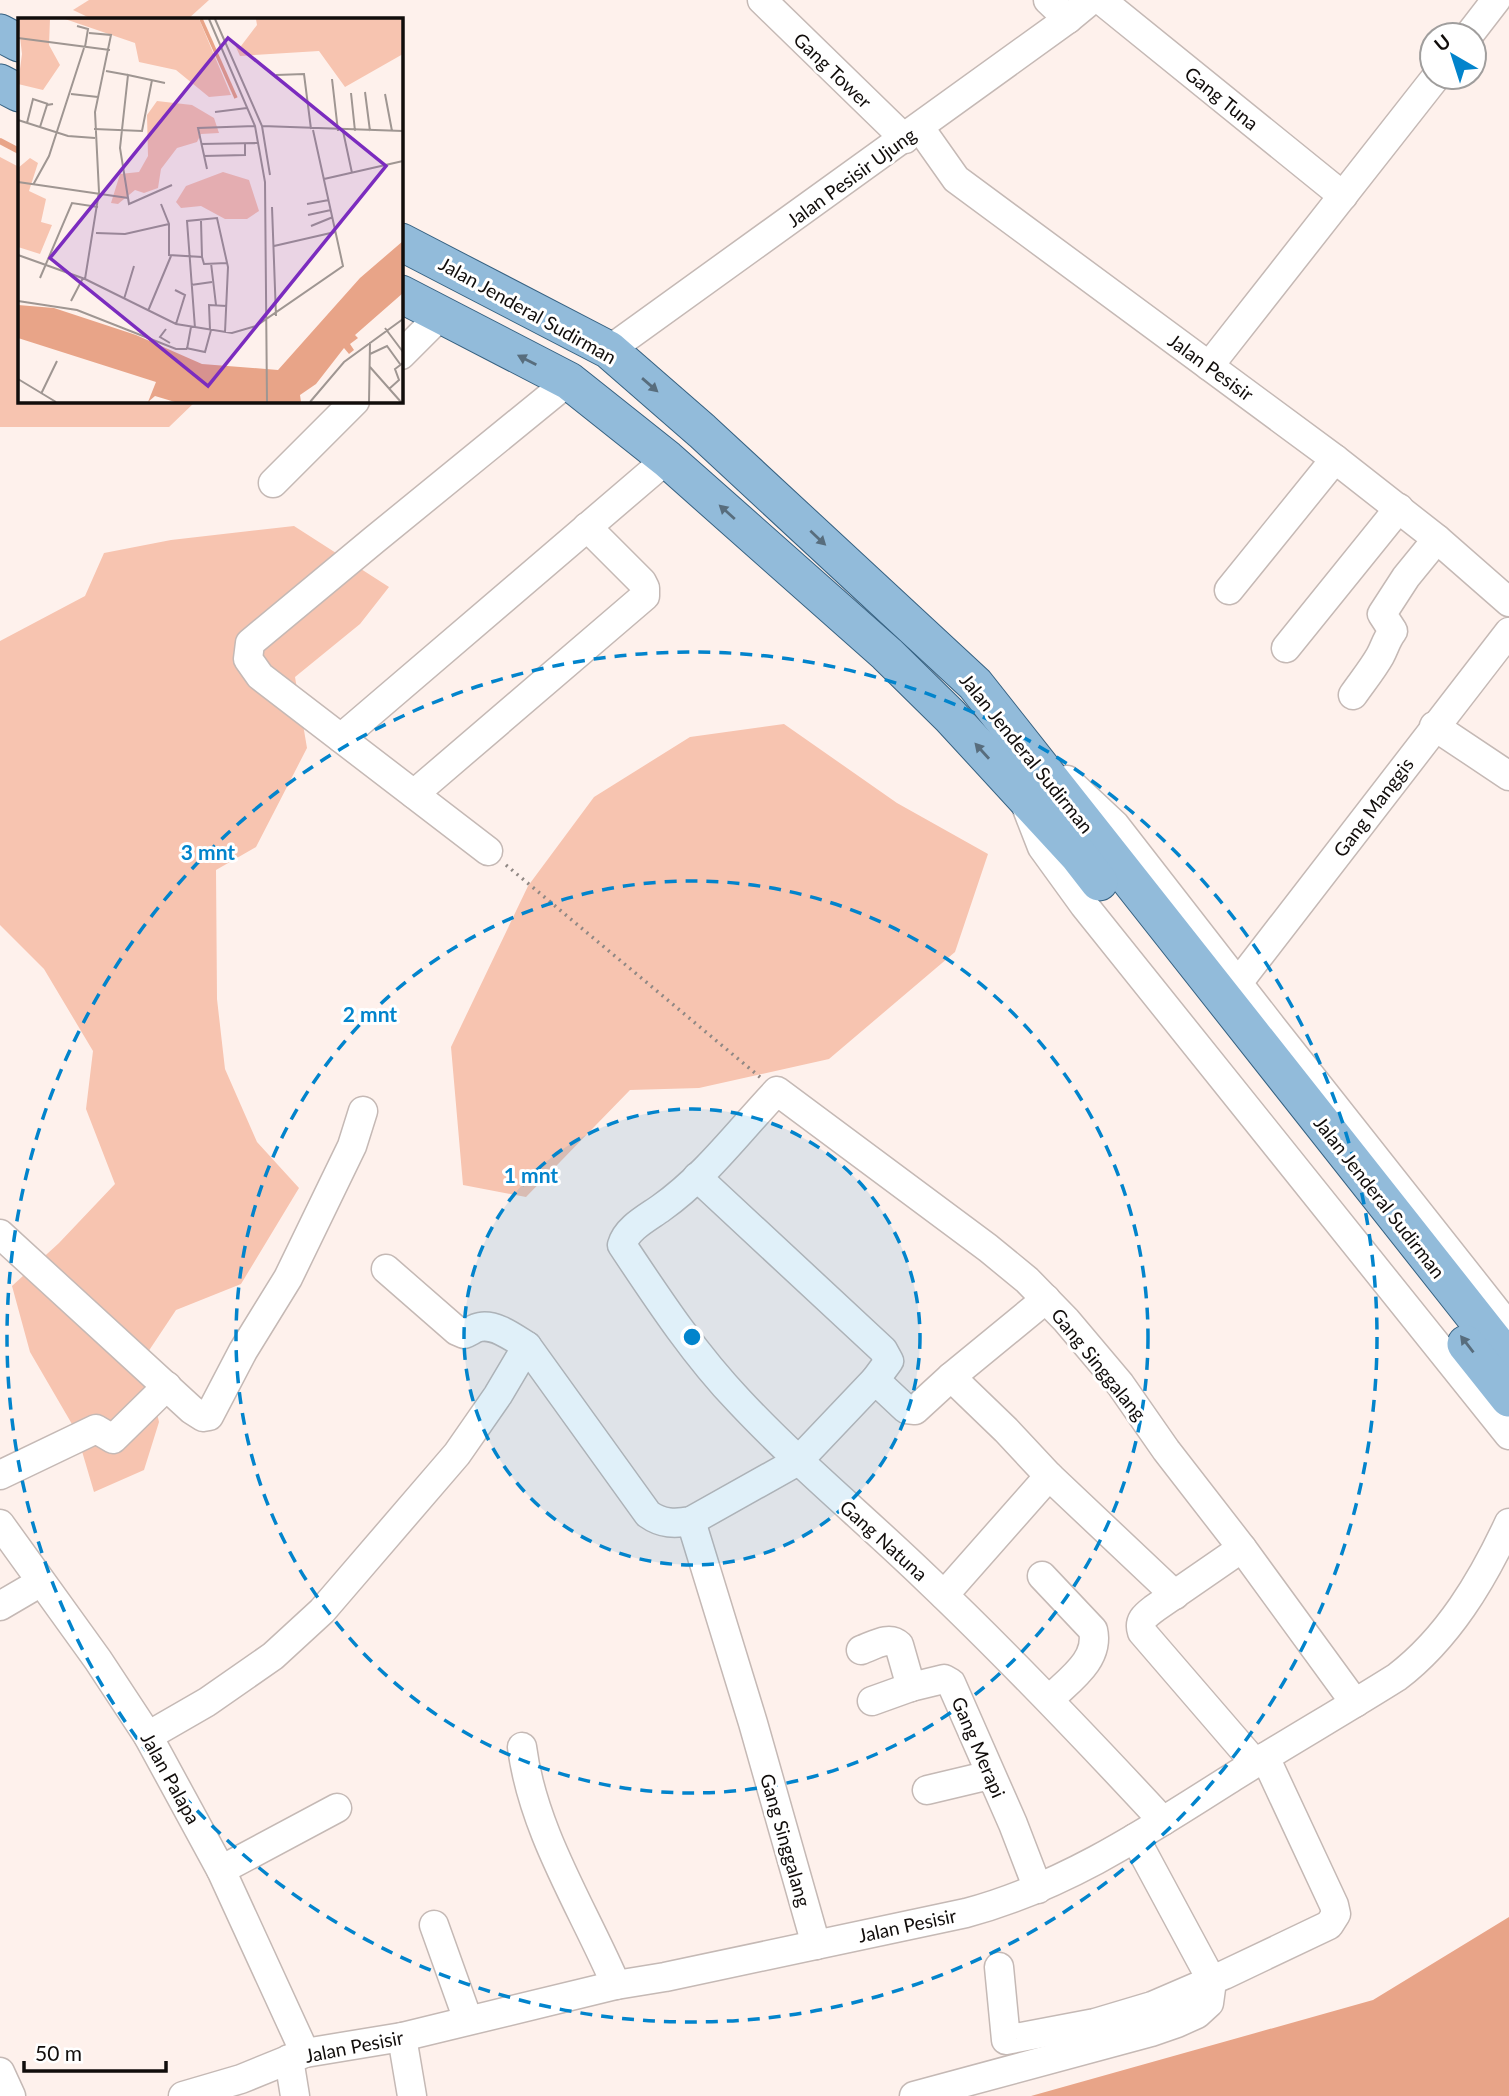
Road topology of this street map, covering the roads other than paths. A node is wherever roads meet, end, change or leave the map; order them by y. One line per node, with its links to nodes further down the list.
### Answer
1 (762, 0): 13 (street, Gang Tower)
2 (1048, 0): 6 (street)
3 (1091, 0): 6 (street, Jalan Pesisir Ujung)
4 (1101, 0): 14 (street, Gang Tuna)
5 (1496, 0): 7 (street)
6 (1068, 19): 13 (street, Jalan Pesisir Ujung)
7 (1480, 21)
8 (0, 33): 9 (main road)
9 (18, 42)
10 (0, 83): 12 (main road)
11 (1425, 91): 14 (street)
12 (18, 92)
13 (912, 134): 18 (street, Jalan Pesisir Ujung); 20 (street, Jalan Pesisir)
14 (1343, 196): 20 (street)
15 (402, 243): 18 (main road, Jalan Jenderal Sudirman)
16 (402, 295): 17 (main road, Jalan Jenderal Sudirman)
17 (441, 315): 19 (street); 21 (main road, Jalan Jenderal Sudirman, one-way to 17)
18 (609, 350): 37 (main road, Jalan Jenderal Sudirman, one-way to 37)
19 (402, 354)
20 (1209, 366): 24 (street, Jalan Pesisir)
21 (569, 381): 23 (main road, Jalan Jenderal Sudirman); 35 (street)
22 (354, 402): 25 (street)
23 (667, 459): 27 (street); 37 (main road, Jalan Jenderal Sudirman, one-way to 23)
24 (1335, 459): 26 (street, Jalan Pesisir); 29 (street)
25 (274, 484)
26 (1399, 508): 28 (street, Jalan Pesisir); 32 (street)
27 (587, 527): 35 (street); 38 (street)
28 (1437, 539): 30 (street, Jalan Pesisir); 33 (street)
29 (1229, 590)
30 (1509, 602)
31 (1509, 632): 34 (street, Gang Manggis)
32 (1286, 649)
33 (1353, 695)
34 (1434, 726): 36 (street); 41 (street, Gang Manggis)
35 (341, 738): 38 (street)
36 (1509, 776)
37 (1031, 781): 39 (main road, Jalan Jenderal Sudirman); 41 (street); 54 (street)
38 (414, 794): 40 (street)
39 (1088, 848): 49 (main road, Jalan Jenderal Sudirman); 53 (main road, Jalan Jenderal Sudirman, one-way to 39)
40 (488, 850)
41 (1238, 984): 47 (street)
42 (363, 1111): 52 (street)
43 (696, 1177): 46 (street, Gang Singgalang); 51 (street); 55 (street, Gang Natuna)
44 (0, 1234): 52 (street)
45 (386, 1269): 48 (street)
46 (1046, 1299): 50 (street); 61 (street, Gang Singgalang)
47 (1509, 1327)
48 (527, 1346): 58 (street); 72 (street)
49 (1509, 1360)
50 (951, 1377): 51 (street); 57 (street)
51 (875, 1380): 55 (street)
52 (167, 1386): 56 (street)
53 (1509, 1398)
54 (1509, 1436)
55 (798, 1461): 58 (street); 64 (street, Gang Natuna)
56 (0, 1475)
57 (1049, 1476): 64 (street); 65 (street)
58 (691, 1521): 83 (street, Gang Singgalang)
59 (0, 1524): 63 (street, Jalan Palapa)
60 (1509, 1524): 71 (street, Jalan Pesisir)
61 (1242, 1548): 65 (street); 71 (street, Gang Singgalang)
62 (1042, 1576): 69 (street)
63 (41, 1582): 66 (street); 72 (street, Jalan Palapa)
64 (944, 1595): 69 (street, Gang Natuna)
65 (1174, 1595): 74 (street)
66 (0, 1606)
67 (861, 1650): 68 (street)
68 (911, 1687): 70 (street, Gang Merapi); 75 (street, Gang Merapi)
69 (1050, 1699): 78 (street, Gang Natuna)
70 (872, 1701)
71 (1355, 1703): 74 (street, Jalan Pesisir)
72 (148, 1736): 80 (street, Jalan Palapa)
73 (522, 1747): 86 (street)
74 (1260, 1760): 78 (street, Jalan Pesisir); 85 (street)
75 (990, 1775): 76 (street); 81 (street, Gang Merapi)
76 (927, 1790)
77 (337, 1808): 80 (street)
78 (1163, 1821): 79 (street, Jalan Pesisir)
79 (1135, 1838): 81 (street, Jalan Pesisir); 85 (street)
80 (221, 1870): 89 (street, Jalan Palapa)
81 (1038, 1889): 83 (street, Jalan Pesisir)
82 (435, 1924): 87 (street)
83 (812, 1932): 86 (street, Jalan Pesisir)
84 (999, 1967): 85 (street)
85 (1212, 1981): 95 (street)
86 (616, 1986): 87 (street, Jalan Pesisir)
87 (468, 2020): 88 (street, Jalan Pesisir)
88 (402, 2037): 89 (street, Jalan Pesisir); 94 (street)
89 (297, 2056): 92 (street, Jalan Pesisir); 93 (street, Jalan Palapa)
90 (0, 2072): 91 (street)
91 (10, 2096)
92 (183, 2096)
93 (295, 2096)
94 (412, 2096)
95 (914, 2096)

